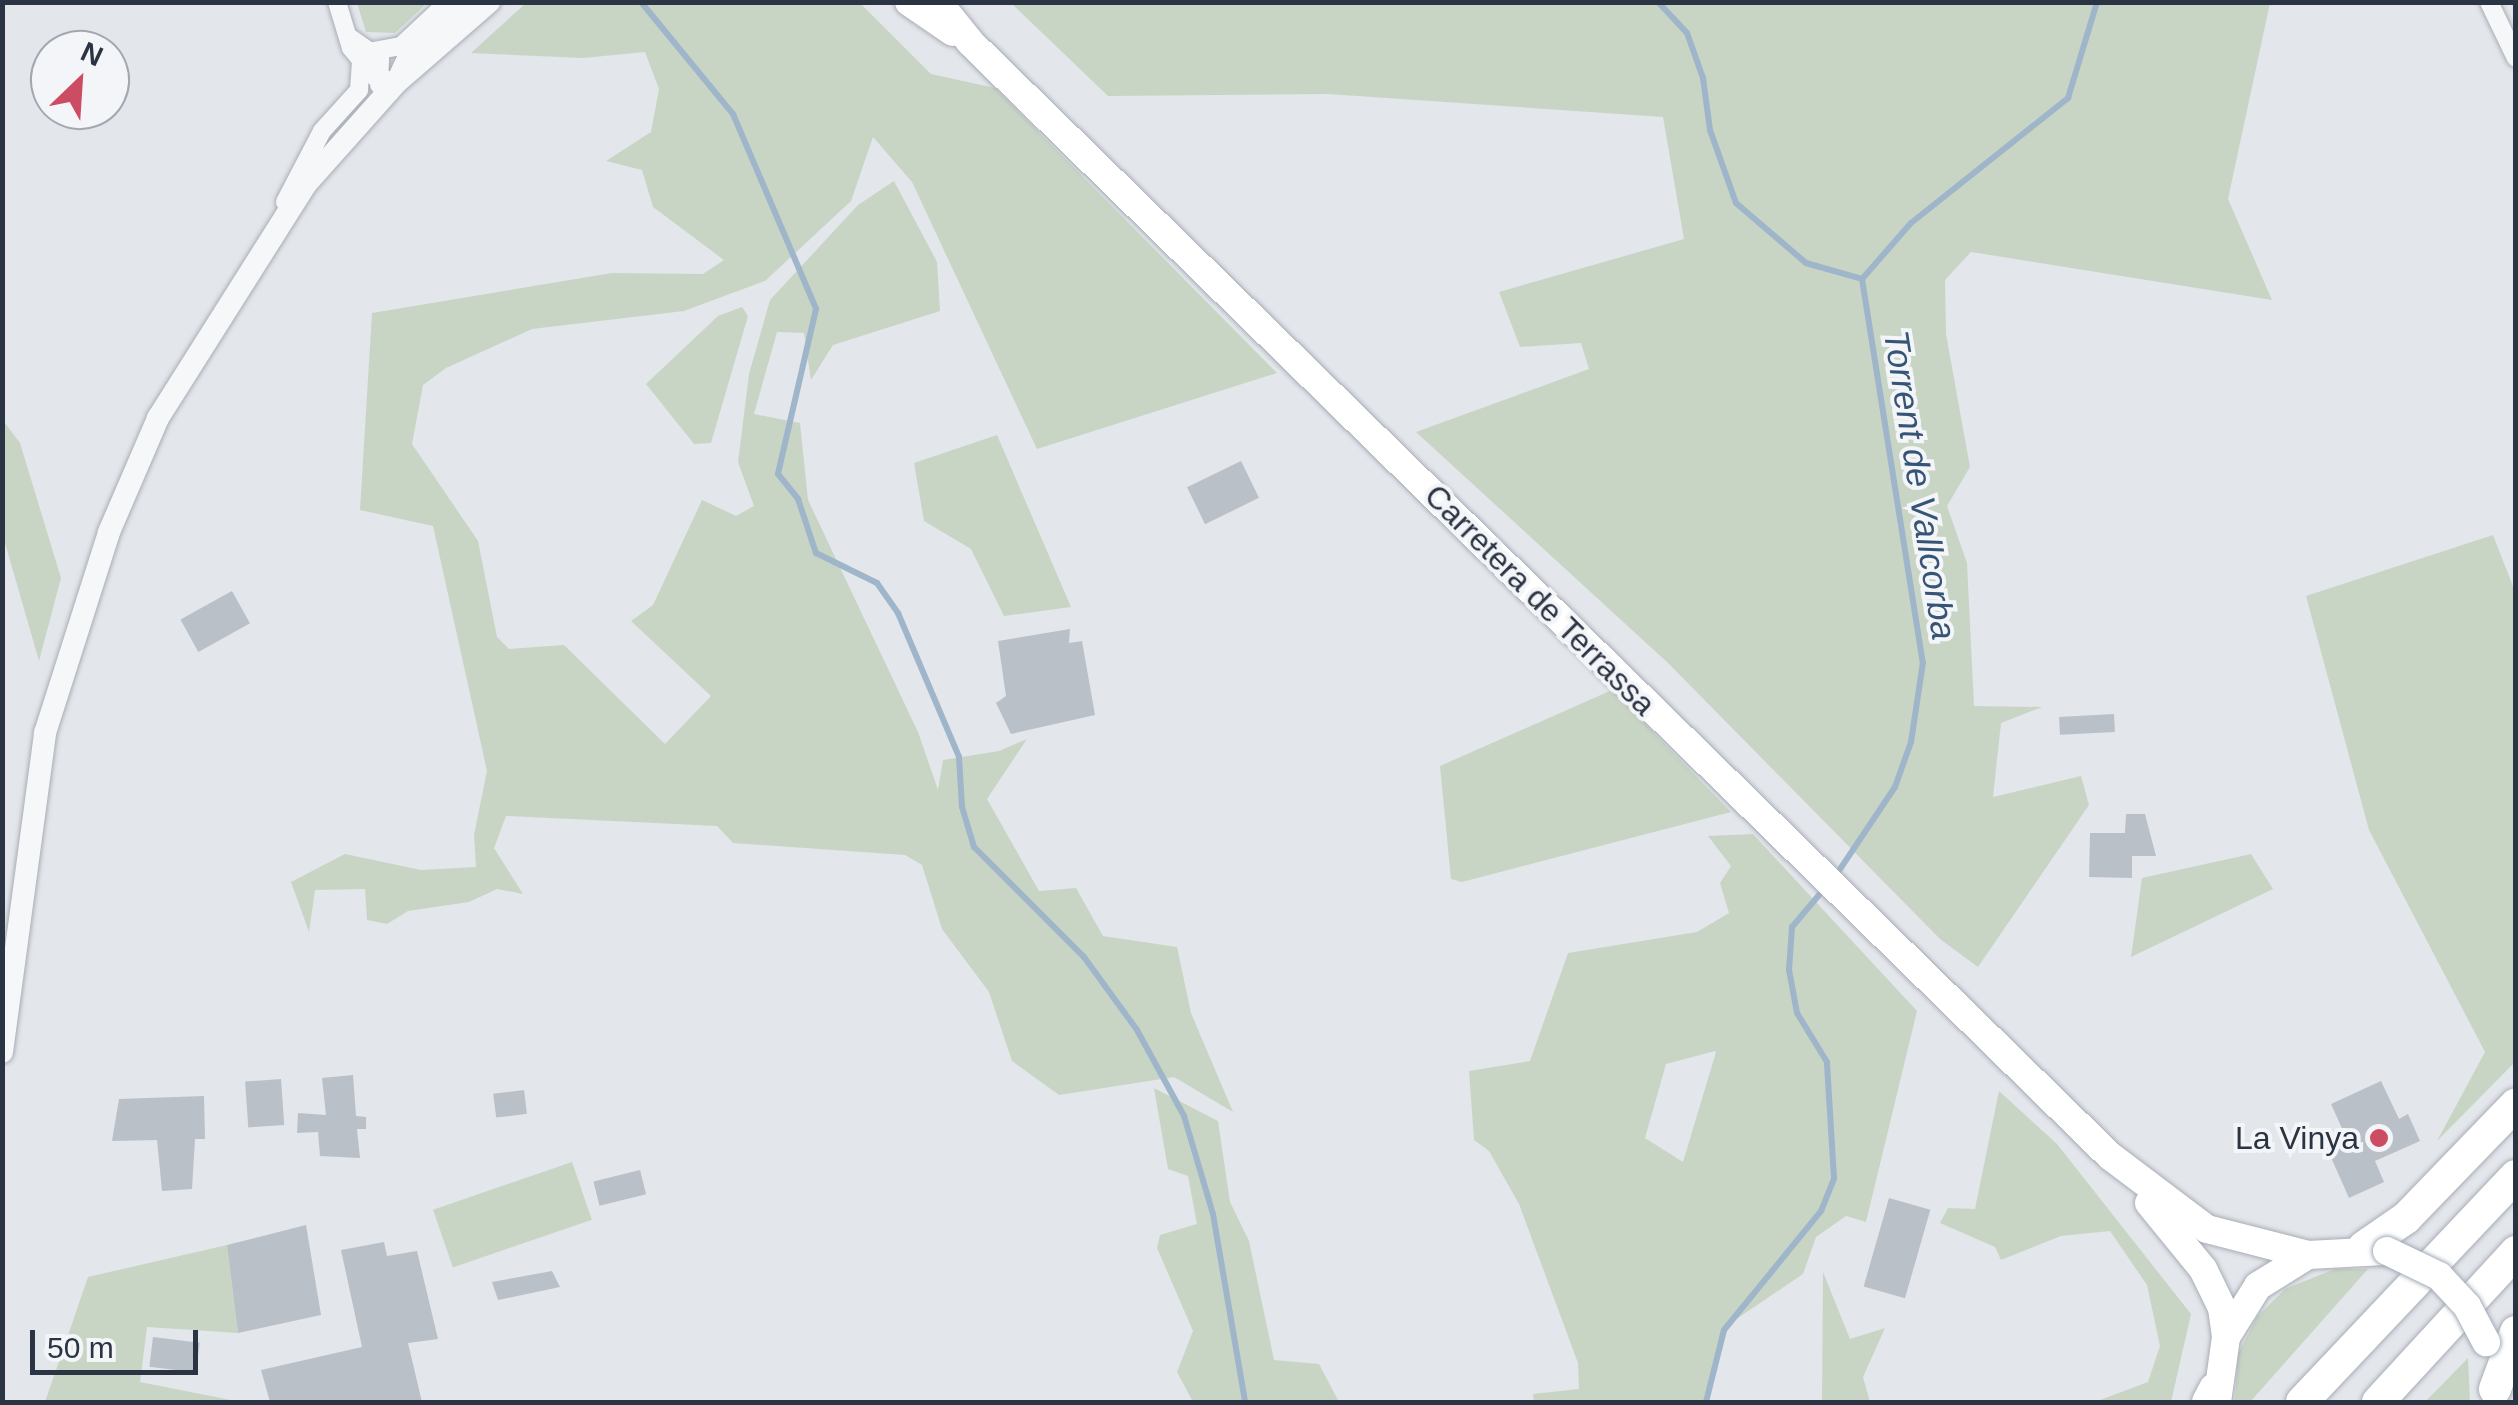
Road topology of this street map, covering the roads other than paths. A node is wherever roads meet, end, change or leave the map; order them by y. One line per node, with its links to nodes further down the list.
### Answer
1 (337, 2): 10 (street)
2 (448, 2): 10 (street)
3 (462, 2): 12 (street)
4 (489, 2): 12 (street)
5 (909, 2): 9 (main road, Carretera de Terrassa)
6 (938, 2): 9 (main road, Carretera de Terrassa)
7 (2490, 2): 8 (street)
8 (2509, 27): 11 (street)
9 (971, 43): 16 (main road, Carretera de Terrassa)
10 (367, 56): 12 (street); 13 (street)
11 (2516, 58)
12 (389, 81): 13 (street)
13 (270, 236): 14 (street)
14 (2, 1052)
15 (2516, 1104): 18 (highway)
16 (2110, 1156): 20 (main road, Carretera de Terrassa); 21 (main road, Carretera de Terrassa)
17 (2516, 1176): 25 (highway)
18 (2376, 1249): 20 (main road); 22 (main road, bridge)
19 (2516, 1252): 26 (highway)
20 (2308, 1254): 21 (main road)
21 (2226, 1336): 24 (main road)
22 (2501, 1337): 23 (highway)
23 (2494, 1396)
24 (2214, 1398)
25 (2302, 1402)
26 (2378, 1402)

